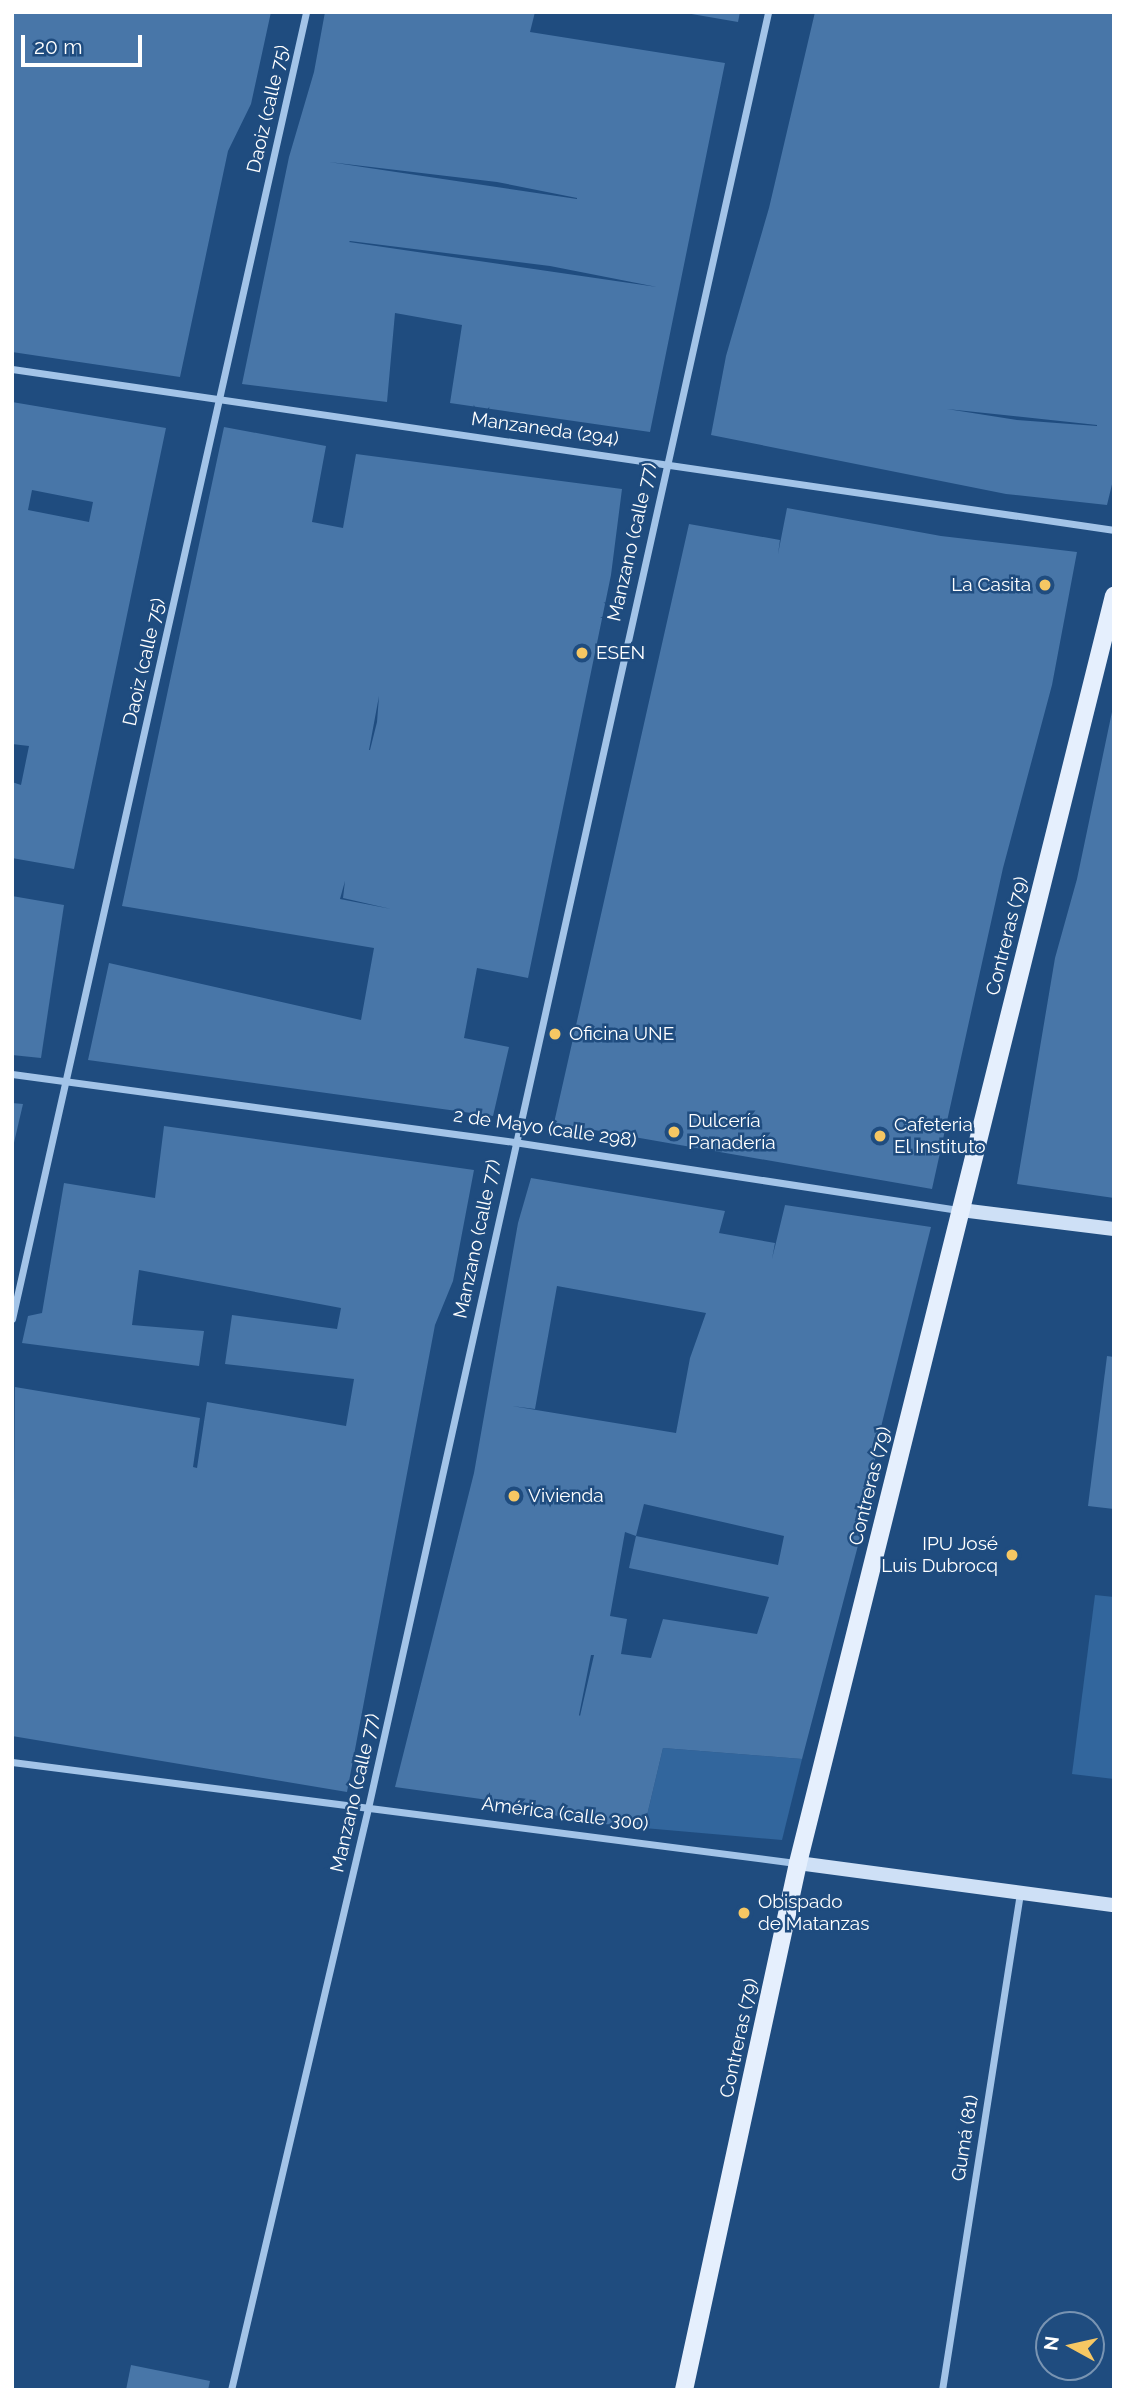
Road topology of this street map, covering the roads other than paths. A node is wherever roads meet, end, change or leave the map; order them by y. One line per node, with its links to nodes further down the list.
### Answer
1 (306, 12): 4 (street, Daoiz (calle 75))
2 (768, 12): 5 (street, Manzano (calle 77))
3 (12, 369): 4 (street, Manzaneda (294))
4 (219, 400): 5 (street, Manzaneda (294)); 9 (street, Daoiz (calle 75))
5 (666, 461): 6 (street, Manzaneda (294)); 10 (street, Manzano (calle 77))
6 (1114, 530)
7 (1114, 596): 11 (main road, Contreras (79))
8 (12, 1074): 9 (street, 2 de Mayo (calle 298))
9 (66, 1081): 10 (street, 2 de Mayo (calle 298)); 13 (street, Daoiz (calle 75))
10 (514, 1142): 11 (street, 2 de Mayo (calle 298)); 15 (street, Manzano (calle 77))
11 (961, 1210): 12 (main road, 2 de Mayo (calle 298)); 16 (main road, Contreras (79))
12 (1114, 1230)
13 (12, 1319)
14 (12, 1762): 15 (street, América (calle 300))
15 (368, 1808): 16 (street, América (calle 300)); 19 (street, Manzano (calle 77))
16 (798, 1863): 17 (main road, América (calle 300)); 20 (main road, Contreras (79))
17 (1020, 1892): 18 (main road, América (calle 300)); 21 (street, Gumá (81))
18 (1114, 1905)
19 (231, 2390)
20 (684, 2390)
21 (942, 2390)

